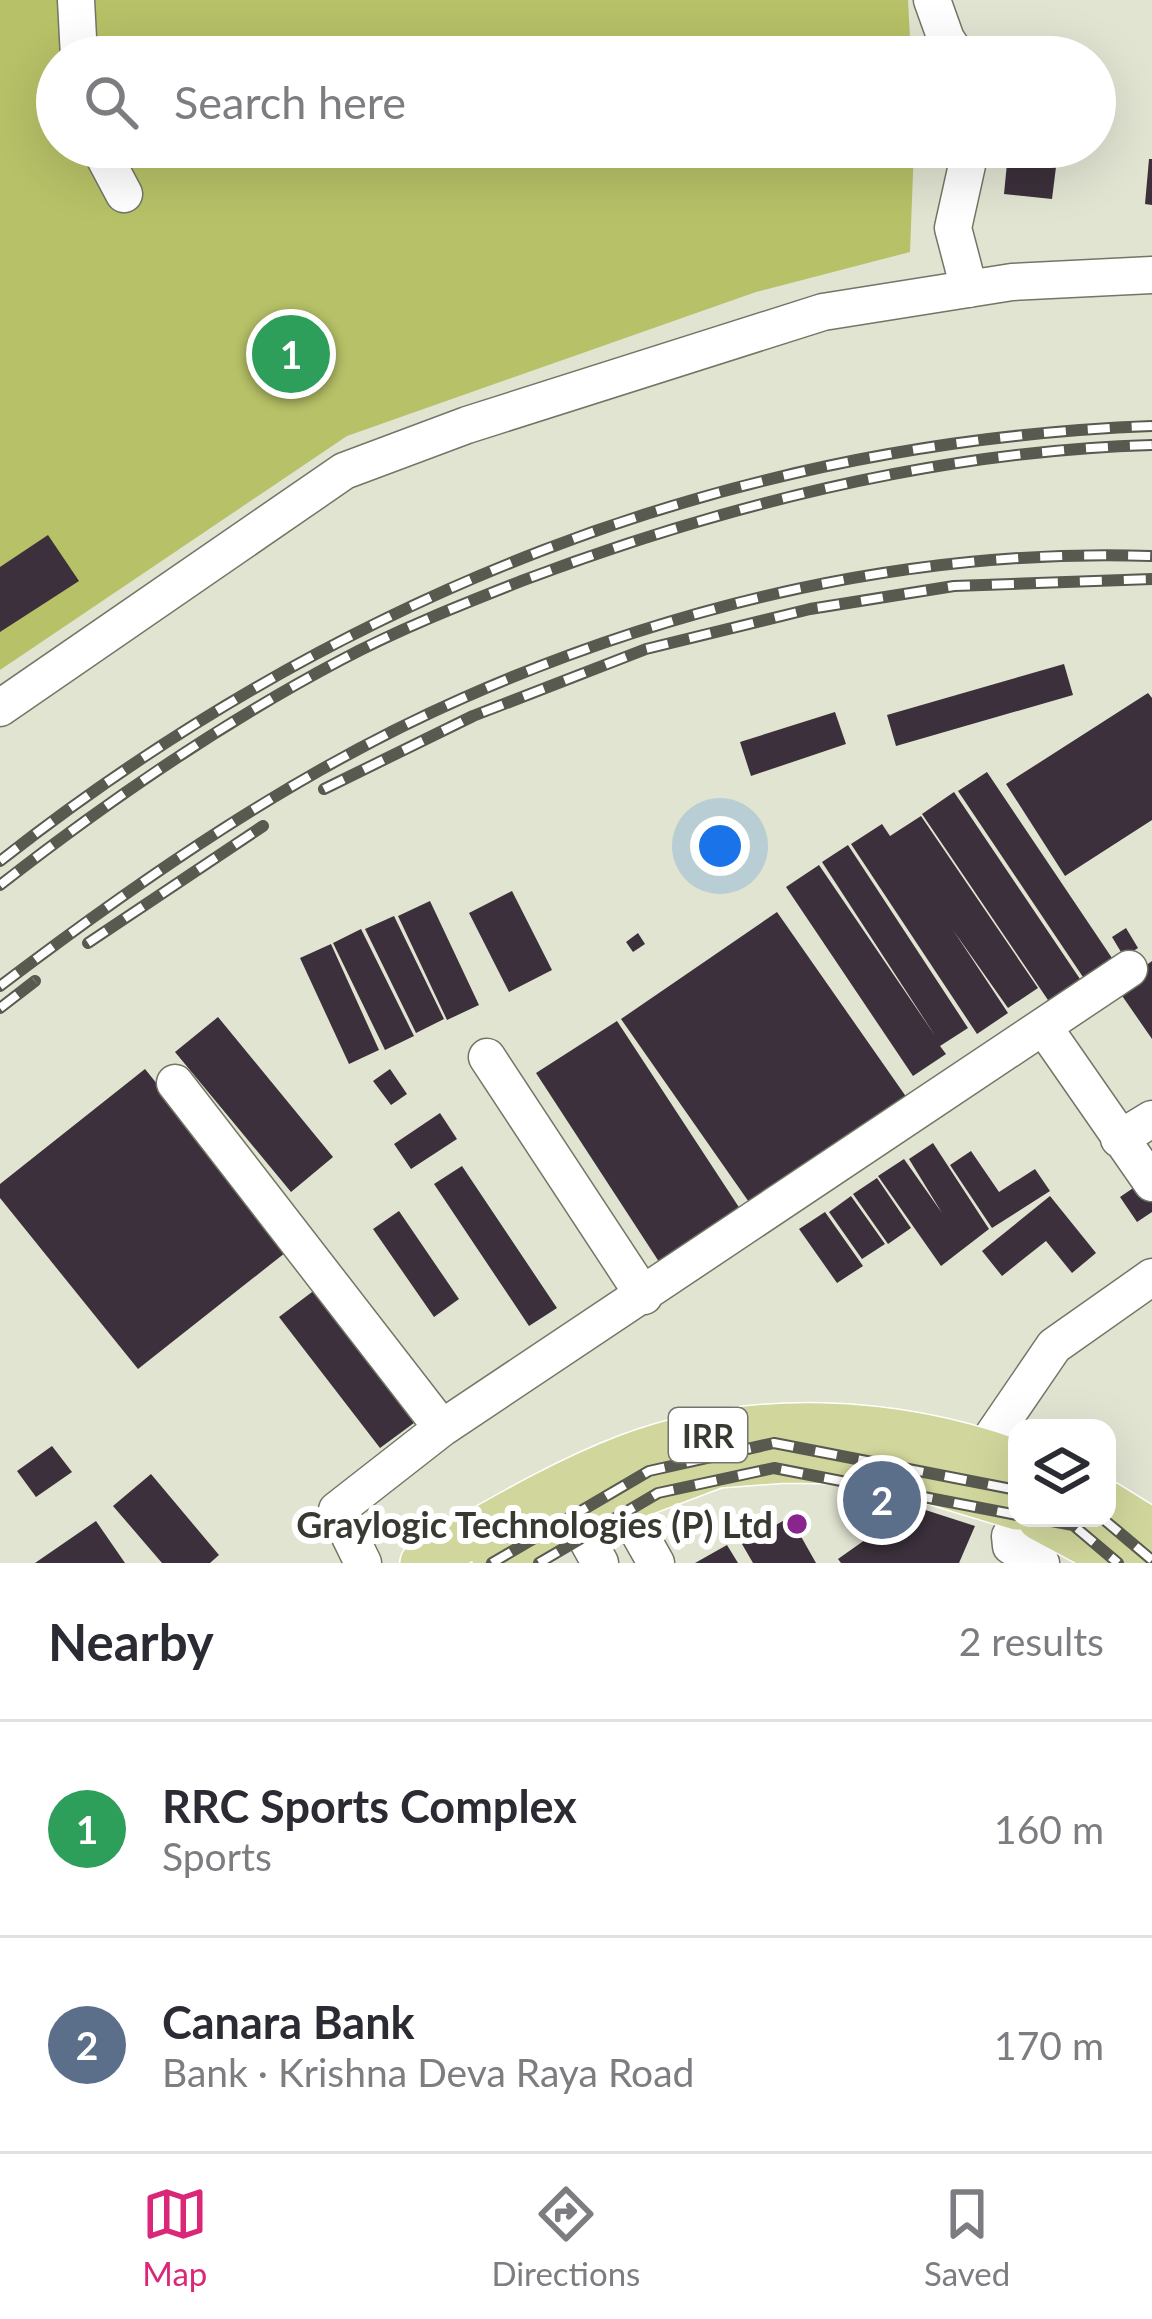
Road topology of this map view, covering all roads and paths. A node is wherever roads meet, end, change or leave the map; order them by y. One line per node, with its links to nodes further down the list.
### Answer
1 (76, 0): 3 (street)
2 (932, 0): 4 (street)
3 (79, 36)
4 (945, 36)
5 (110, 168): 7 (street)
6 (966, 168): 9 (street)
7 (124, 194)
8 (1152, 275): 9 (street)
9 (969, 289): 10 (street)
10 (0, 708)
11 (1129, 969): 12 (street)
12 (1045, 1029): 16 (street); 19 (street)
13 (487, 1057): 19 (street)
14 (176, 1083): 20 (street)
15 (1152, 1119): 16 (street)
16 (1119, 1139): 17 (street)
17 (1152, 1183)
18 (1152, 1277): 21 (street)
19 (644, 1296): 20 (street)
20 (442, 1428): 29 (street)
21 (1000, 1457): 30 (main road, IRR)
22 (621, 1501): 23 (main road, IRR); 24 (main road, IRR); 28 (street)
23 (1008, 1505)
24 (575, 1518): 31 (main road, IRR); 32 (street)
25 (1016, 1527): 27 (street)
26 (1152, 1532): 27 (main road)
27 (1063, 1536): 33 (main road)
28 (654, 1562)
29 (363, 1563)
30 (423, 1563)
31 (495, 1563)
32 (599, 1563)
33 (1124, 1563)

